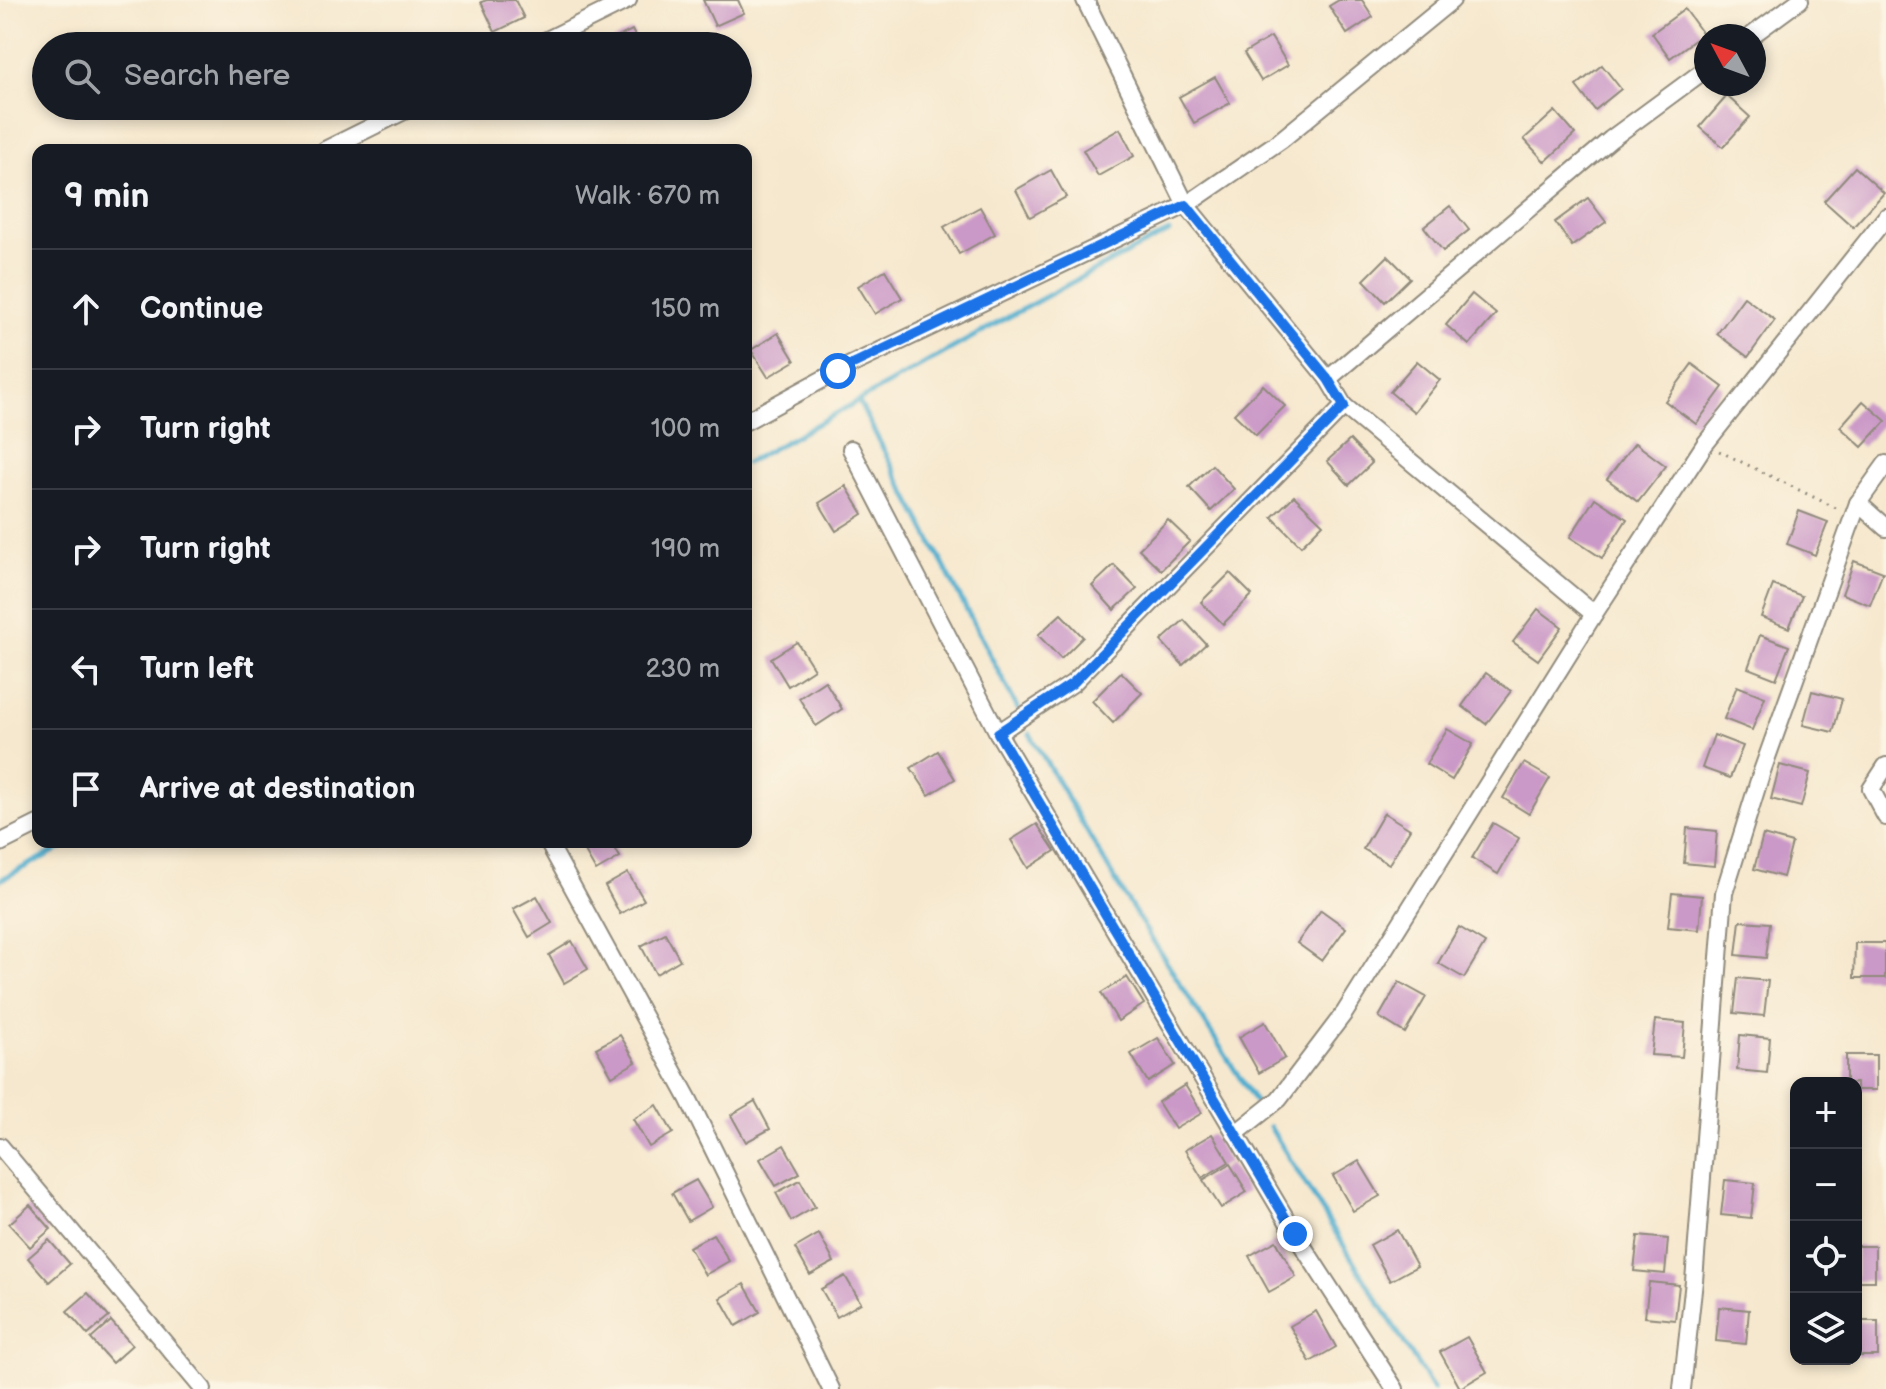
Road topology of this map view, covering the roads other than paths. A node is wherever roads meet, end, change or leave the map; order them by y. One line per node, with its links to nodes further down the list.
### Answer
1 (628, 0): 6 (street)
2 (1085, 0): 10 (street)
3 (1452, 0): 10 (street)
4 (1800, 0): 5 (street)
5 (1766, 25)
6 (563, 32)
7 (1694, 78): 12 (street)
8 (386, 120): 9 (street)
9 (337, 144)
10 (1186, 205): 12 (street); 14 (street)
11 (1886, 217): 19 (street)
12 (1328, 379): 13 (street)
13 (1344, 406): 19 (street); 20 (street)
14 (752, 418)
15 (851, 449): 20 (street)
16 (1886, 464): 17 (street)
17 (1856, 509): 18 (street); 31 (street)
18 (1886, 528)
19 (1594, 614): 26 (street)
20 (998, 733): 26 (street)
21 (1886, 766): 22 (street)
22 (1886, 817)
23 (32, 827): 24 (street)
24 (0, 843)
25 (551, 848): 29 (street)
26 (1235, 1134): 30 (street)
27 (0, 1146): 28 (street)
28 (203, 1389)
29 (831, 1389)
30 (1395, 1389)
31 (1682, 1389)

